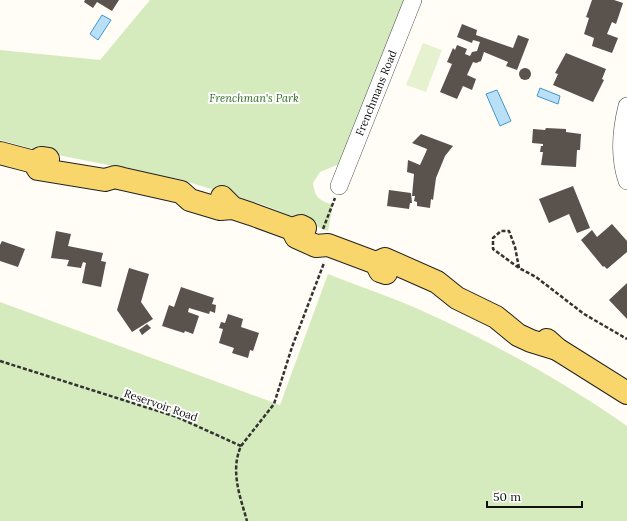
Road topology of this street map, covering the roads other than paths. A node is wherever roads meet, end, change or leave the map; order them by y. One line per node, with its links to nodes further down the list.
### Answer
1 (413, 0): 5 (street, Frenchmans Road)
2 (627, 106): 4 (street)
3 (0, 153): 6 (main road)
4 (627, 181)
5 (339, 186)
6 (627, 393)

